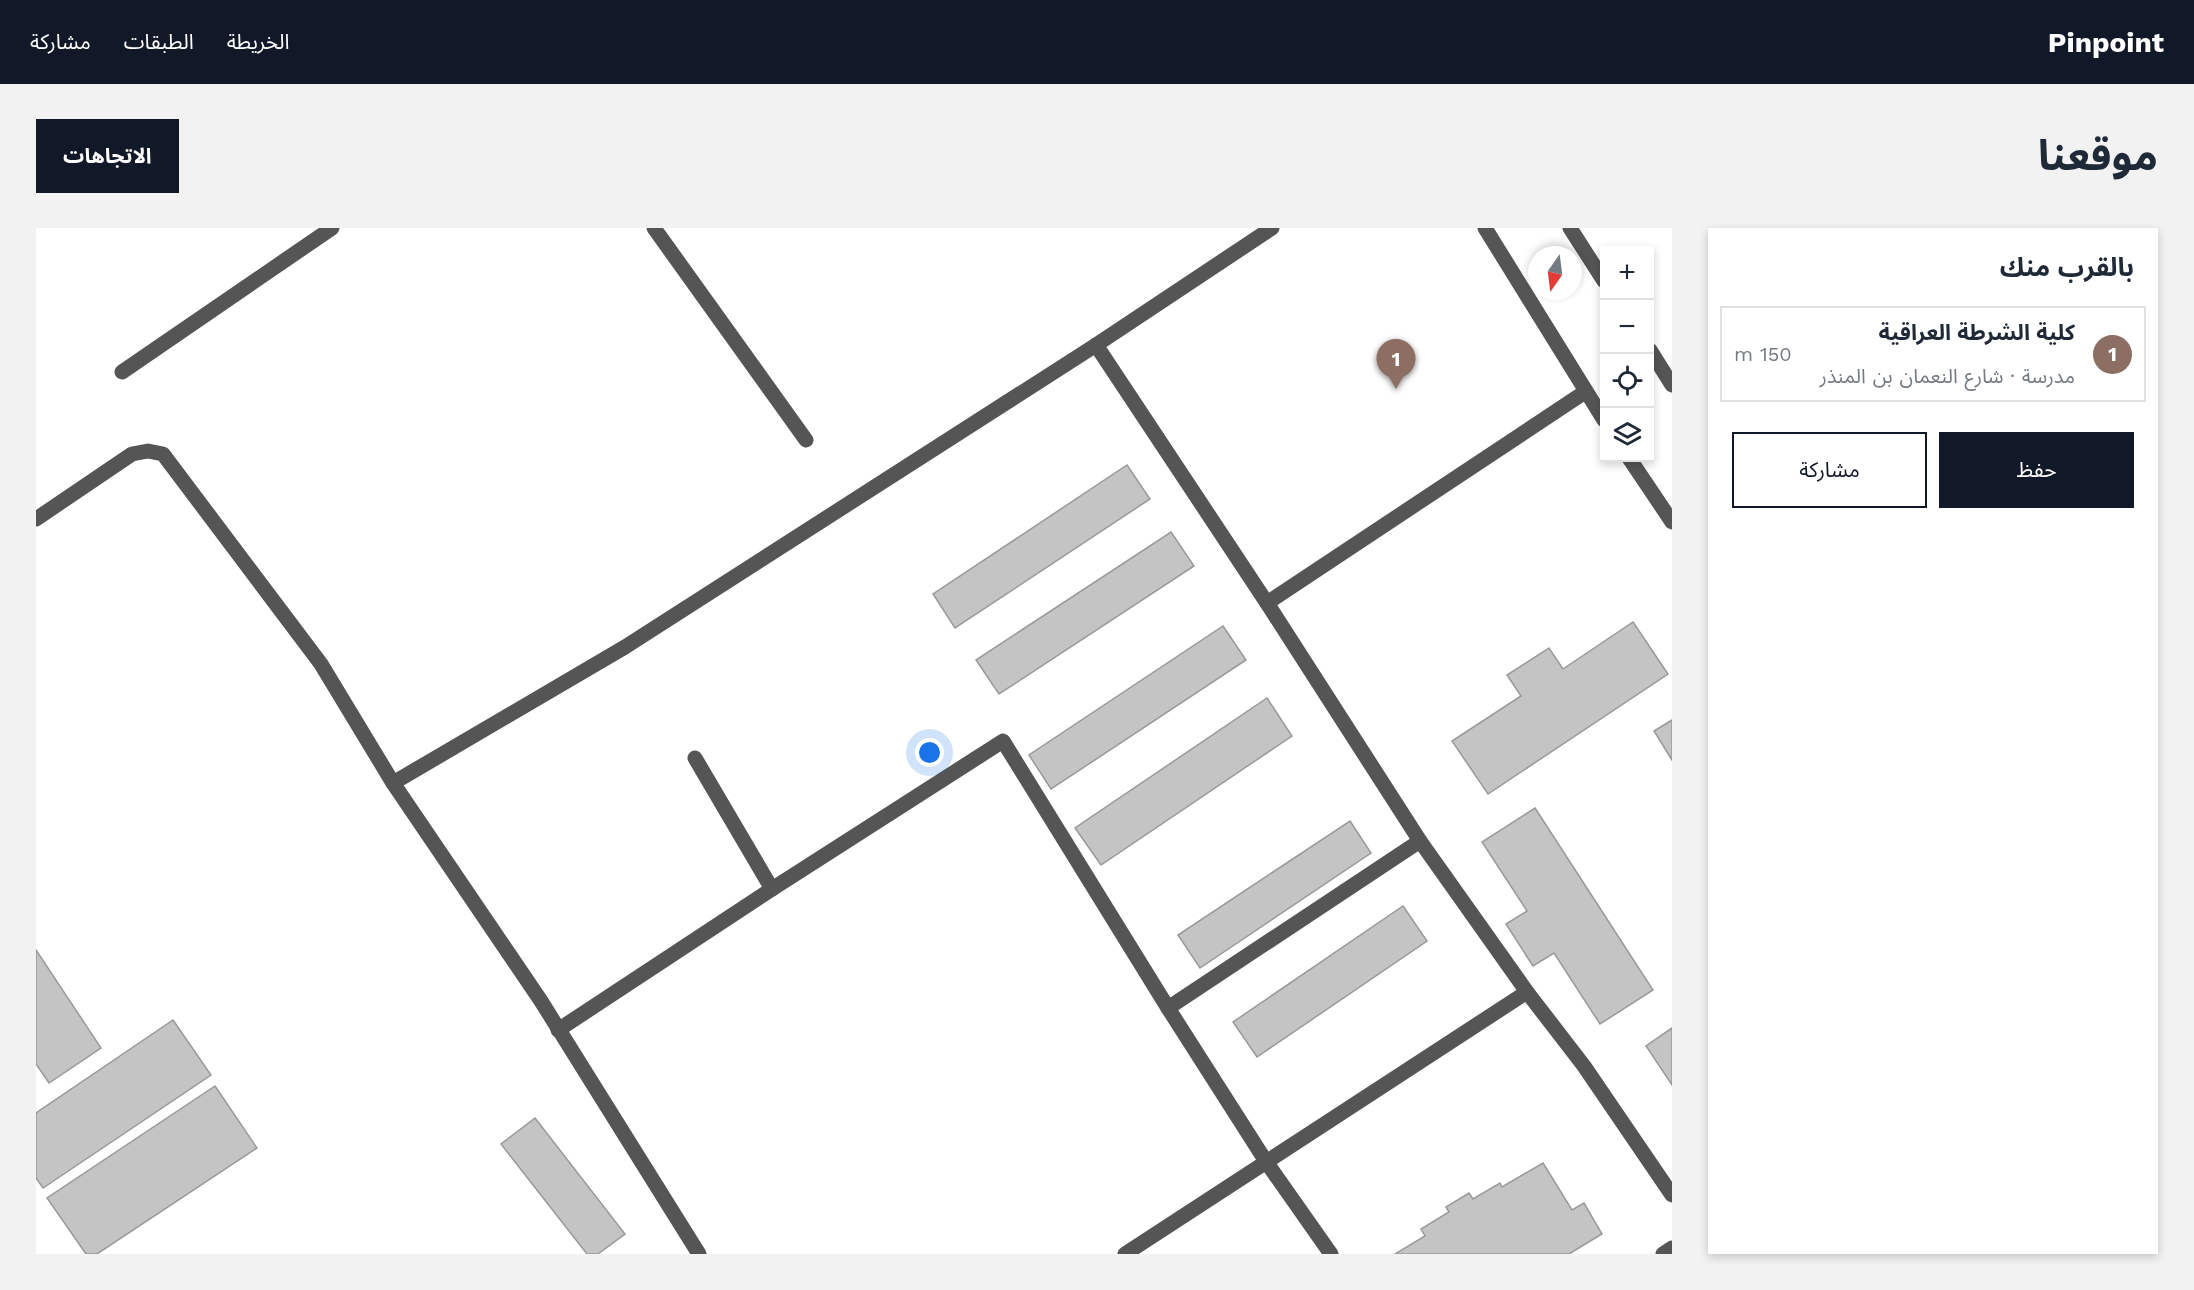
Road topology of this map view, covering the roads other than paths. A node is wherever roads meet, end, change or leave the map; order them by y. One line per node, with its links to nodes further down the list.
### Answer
1 (332, 228): 9 (street)
2 (654, 228): 13 (street)
3 (1272, 228): 7 (street)
4 (1485, 228): 11 (street)
5 (1570, 228): 6 (street)
6 (1600, 273)
7 (1096, 345): 17 (street); 19 (street)
8 (1653, 354): 10 (street)
9 (122, 372)
10 (1672, 385)
11 (1586, 392): 12 (street); 17 (street)
12 (1600, 413)
13 (807, 440)
14 (1632, 462): 16 (street)
15 (36, 519): 19 (street)
16 (1672, 522)
17 (1267, 603): 20 (street)
18 (694, 758): 21 (street)
19 (393, 783): 24 (street)
20 (1420, 841): 22 (street); 23 (street)
21 (772, 890): 23 (street); 24 (street)
22 (1527, 992): 25 (street); 26 (street)
23 (1168, 1008): 25 (street)
24 (558, 1030): 28 (street)
25 (1267, 1163): 29 (street); 30 (street)
26 (1672, 1195)
27 (1672, 1248): 31 (street)
28 (699, 1254)
29 (1125, 1254)
30 (1331, 1254)
31 (1663, 1254)

